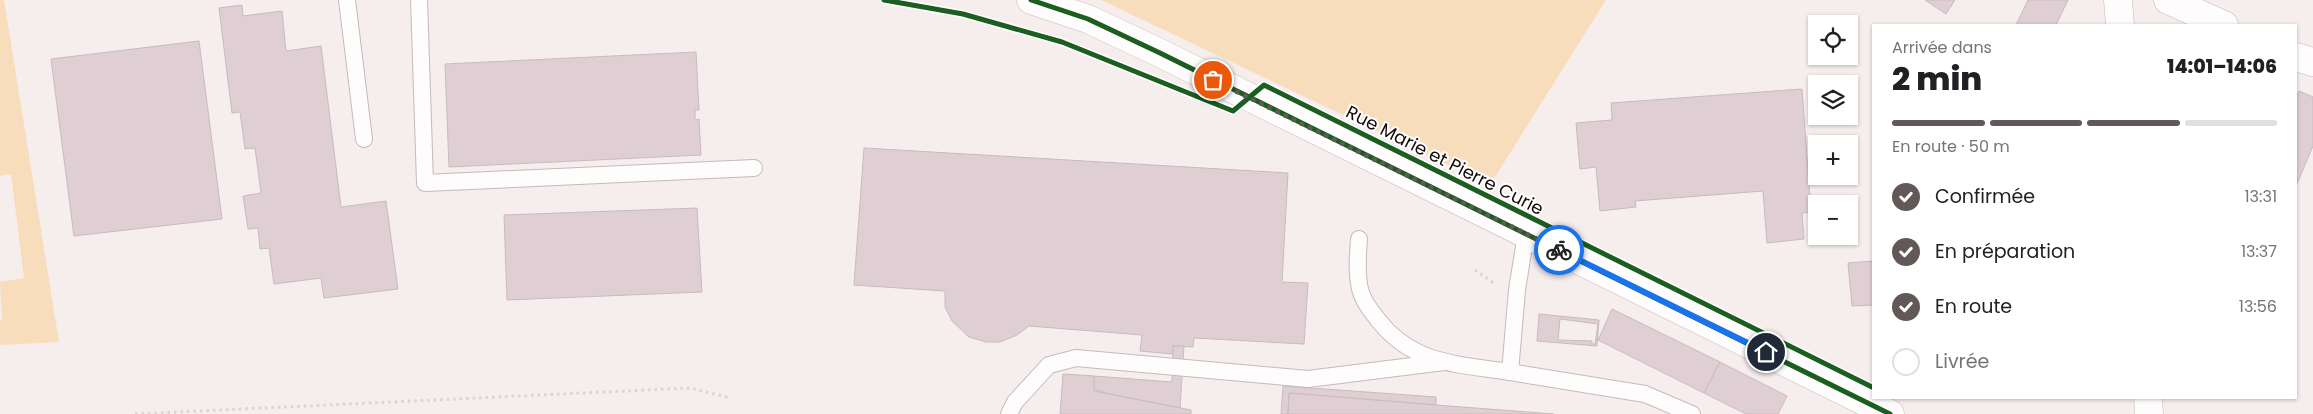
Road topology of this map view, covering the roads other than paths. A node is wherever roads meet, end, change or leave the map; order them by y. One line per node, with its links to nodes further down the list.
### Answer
1 (347, 0): 10 (lane)
2 (418, 0): 11 (lane)
3 (1031, 0): 12 (street, Rue Marie et Pierre Curie)
4 (2118, 0): 6 (street)
5 (2168, 0): 7 (street)
6 (2120, 24)
7 (2222, 24)
8 (2297, 57): 9 (street)
9 (2313, 62)
10 (364, 139)
11 (754, 168)
12 (1526, 234): 15 (lane); 19 (street, Rue Marie et Pierre Curie)
13 (1359, 239): 14 (lane)
14 (1444, 362): 15 (lane); 17 (lane)
15 (1510, 372): 18 (lane)
16 (2148, 399): 20 (street)
17 (1010, 414)
18 (1692, 414)
19 (1890, 414)
20 (2149, 414)

